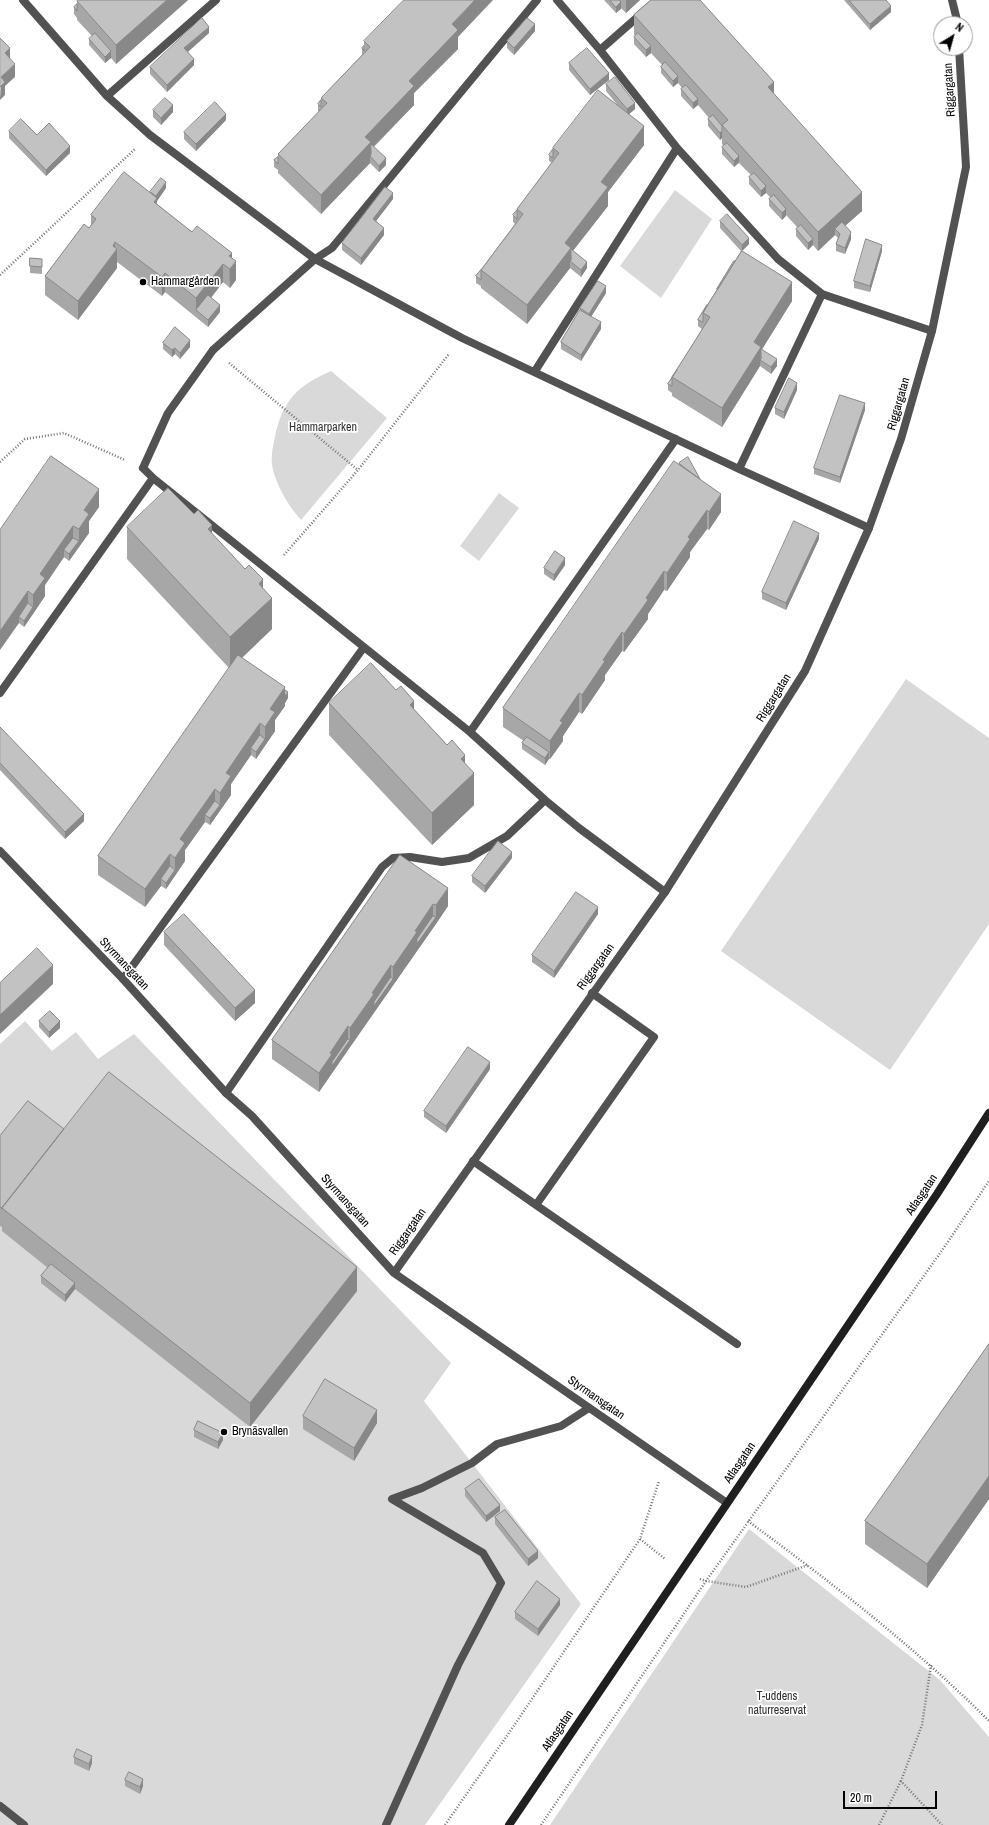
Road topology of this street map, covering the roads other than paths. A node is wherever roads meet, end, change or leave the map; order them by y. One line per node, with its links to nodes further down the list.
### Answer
1 (23, 0): 10 (street)
2 (216, 0): 10 (street)
3 (537, 0): 12 (street)
4 (557, 0): 8 (street)
5 (657, 0): 8 (street)
6 (952, 0): 7 (street)
7 (956, 16)
8 (600, 50): 11 (street)
9 (960, 56): 14 (street, Riggargatan)
10 (107, 96): 12 (street)
11 (677, 148): 13 (street); 15 (street)
12 (315, 259): 15 (street); 18 (street)
13 (822, 294): 14 (street); 17 (street)
14 (932, 332): 19 (street, Riggargatan)
15 (535, 371): 16 (street)
16 (676, 439): 17 (street); 22 (street)
17 (739, 469): 19 (street)
18 (153, 478): 20 (street); 21 (street)
19 (869, 528): 25 (street, Riggargatan)
20 (364, 648): 22 (street); 26 (street)
21 (0, 693)
22 (470, 732): 23 (street)
23 (545, 800): 25 (street); 28 (street)
24 (0, 850): 26 (street, Styrmansgatan)
25 (665, 892): 27 (street, Riggargatan)
26 (123, 979): 28 (street, Styrmansgatan)
27 (592, 993): 30 (street, Riggargatan); 31 (street)
28 (226, 1093): 32 (street, Styrmansgatan)
29 (989, 1113): 35 (street, Atlasgatan)
30 (473, 1161): 31 (street); 32 (street, Riggargatan)
31 (536, 1205): 33 (street)
32 (394, 1273): 34 (street, Styrmansgatan)
33 (738, 1344)
34 (589, 1408): 35 (street, Styrmansgatan); 38 (street)
35 (727, 1503): 39 (street, Atlasgatan)
36 (0, 1806): 37 (street)
37 (24, 1825)
38 (386, 1825)
39 (509, 1825)

